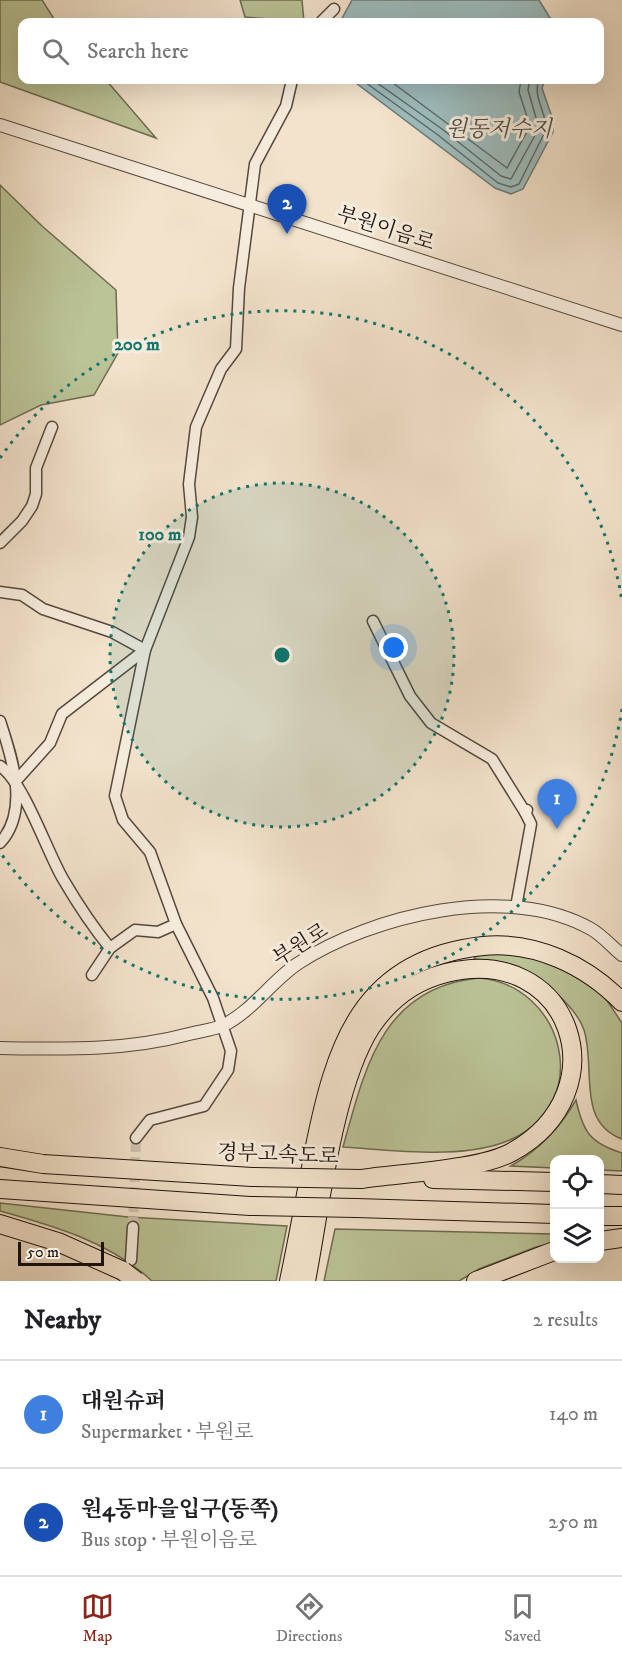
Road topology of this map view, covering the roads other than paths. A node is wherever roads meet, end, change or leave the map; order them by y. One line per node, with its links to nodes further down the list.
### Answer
1 (334, 9): 2 (street)
2 (325, 18)
3 (291, 84): 5 (street)
4 (0, 125): 5 (street, 부원이음로)
5 (248, 205): 6 (street, 부원이음로); 11 (street)
6 (622, 325)
7 (52, 427): 8 (street)
8 (0, 543)
9 (0, 592): 11 (street)
10 (373, 621): 16 (street)
11 (145, 650): 14 (street); 17 (street)
12 (0, 721): 14 (street)
13 (0, 766): 14 (street)
14 (15, 782): 15 (street); 18 (street)
15 (0, 843)
16 (516, 906): 19 (street, 부원로); 22 (street, 부원로)
17 (176, 924): 18 (street); 22 (street)
18 (110, 948): 20 (street)
19 (622, 955)
20 (92, 975)
21 (622, 1002): 40 (highway)
22 (223, 1025): 23 (street, 부원로); 24 (street)
23 (0, 1048)
24 (136, 1138)
25 (0, 1157): 26 (highway, 경부고속도로, bridge)
26 (361, 1179): 27 (highway, 경부고속도로); 41 (highway)
27 (550, 1182)
28 (604, 1184): 29 (highway)
29 (622, 1185)
30 (0, 1189): 31 (highway, bridge)
31 (550, 1214)
32 (604, 1216): 33 (highway)
33 (622, 1216)
34 (0, 1224): 39 (highway)
35 (133, 1227): 39 (street)
36 (622, 1238): 37 (highway)
37 (604, 1240)
38 (550, 1253): 42 (highway)
39 (130, 1271)
40 (289, 1281)
41 (306, 1281)
42 (476, 1281)

